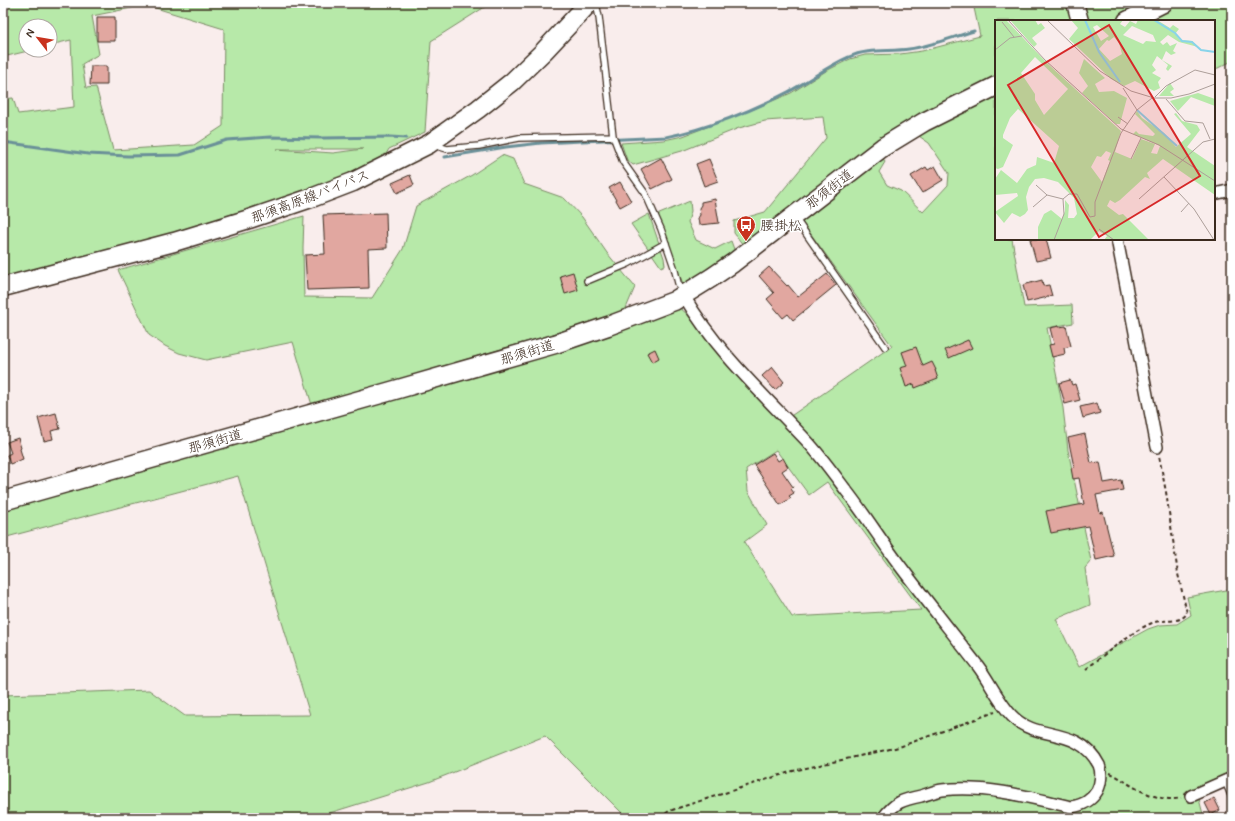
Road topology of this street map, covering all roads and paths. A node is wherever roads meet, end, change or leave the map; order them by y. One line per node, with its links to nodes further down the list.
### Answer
1 (589, 3): 9 (main road, 那須高原線バイパス)
2 (596, 3): 8 (lane)
3 (1075, 3): 5 (street)
4 (1163, 3): 6 (main road)
5 (1080, 20)
6 (1129, 20)
7 (995, 87): 12 (main road, 那須街道)
8 (613, 136): 9 (lane); 14 (lane)
9 (429, 144): 16 (main road, 那須高原線バイパス)
10 (1232, 190): 11 (street)
11 (1215, 194)
12 (794, 216): 17 (main road, 那須街道); 18 (lane)
13 (1117, 240): 19 (street)
14 (666, 243): 15 (lane); 17 (lane)
15 (587, 281)
16 (3, 287)
17 (684, 296): 20 (main road, 那須街道); 22 (street)
18 (885, 347)
19 (1157, 446): 21 (path)
20 (3, 501)
21 (1086, 669)
22 (1005, 708): 23 (street); 27 (path)
23 (1101, 770): 25 (path); 28 (street)
24 (1228, 779): 25 (street); 26 (lane)
25 (1191, 796)
26 (1232, 798)
27 (660, 818)
28 (883, 818)

